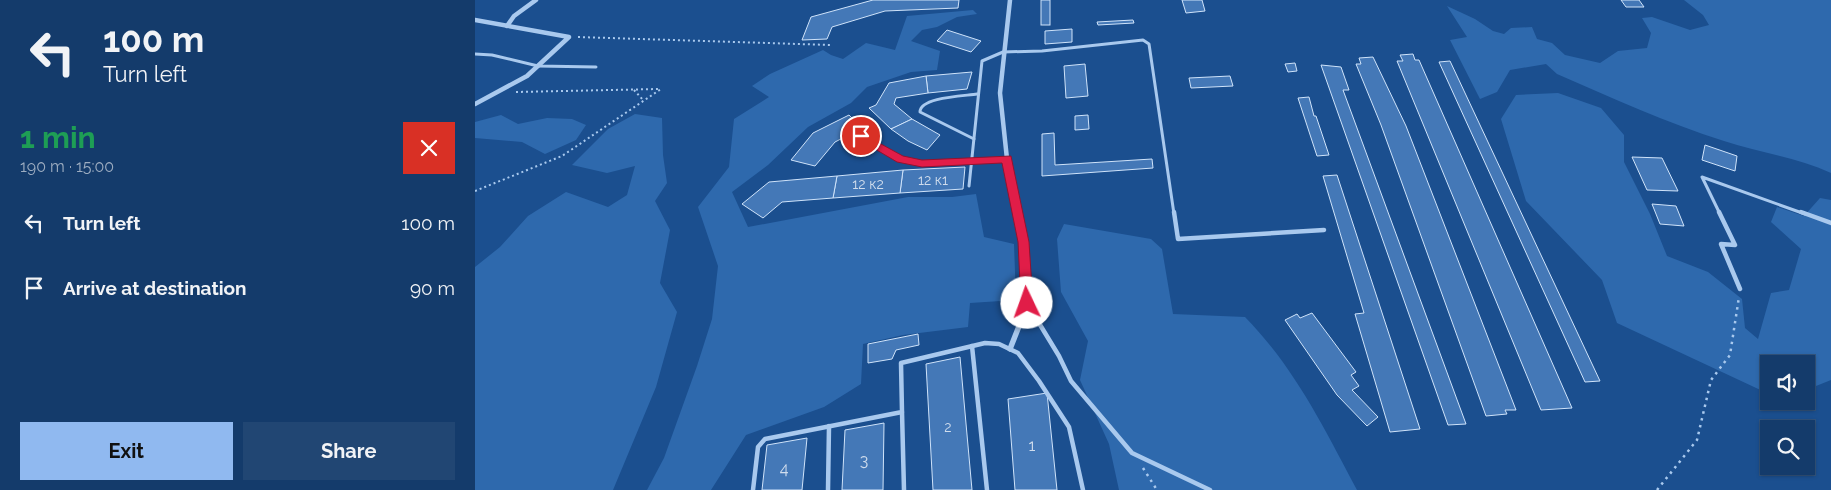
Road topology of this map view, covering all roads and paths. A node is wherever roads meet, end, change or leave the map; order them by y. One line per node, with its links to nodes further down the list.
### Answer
1 (536, 0): 4 (street)
2 (1010, 0): 7 (street)
3 (475, 20): 4 (street)
4 (507, 26): 5 (street)
5 (569, 37): 6 (path); 9 (street)
6 (830, 45)
7 (1003, 52): 13 (lane); 18 (street); 23 (lane)
8 (475, 54): 9 (lane)
9 (538, 66): 10 (lane); 12 (street)
10 (596, 67)
11 (634, 90): 12 (path); 14 (path); 14 (path)
12 (497, 93): 15 (street)
13 (977, 94): 17 (lane); 17 (lane)
14 (642, 100): 21 (path)
15 (475, 104)
16 (861, 136): 19 (lane)
17 (974, 139): 19 (lane)
18 (1007, 159): 19 (lane); 25 (street)
19 (973, 160): 20 (lane)
20 (969, 186)
21 (475, 191)
22 (1831, 223): 24 (lane)
23 (1324, 230)
24 (1741, 289): 38 (path)
25 (1027, 303): 27 (street); 37 (lane)
26 (972, 346): 27 (lane); 28 (lane); 34 (lane)
27 (1010, 349): 35 (lane)
28 (902, 412): 29 (lane); 33 (lane)
29 (829, 426): 31 (lane); 32 (lane)
30 (1143, 468): 36 (path)
31 (753, 490)
32 (828, 490)
33 (904, 490)
34 (987, 490)
35 (1083, 490)
36 (1157, 490)
37 (1210, 490)
38 (1657, 490)

